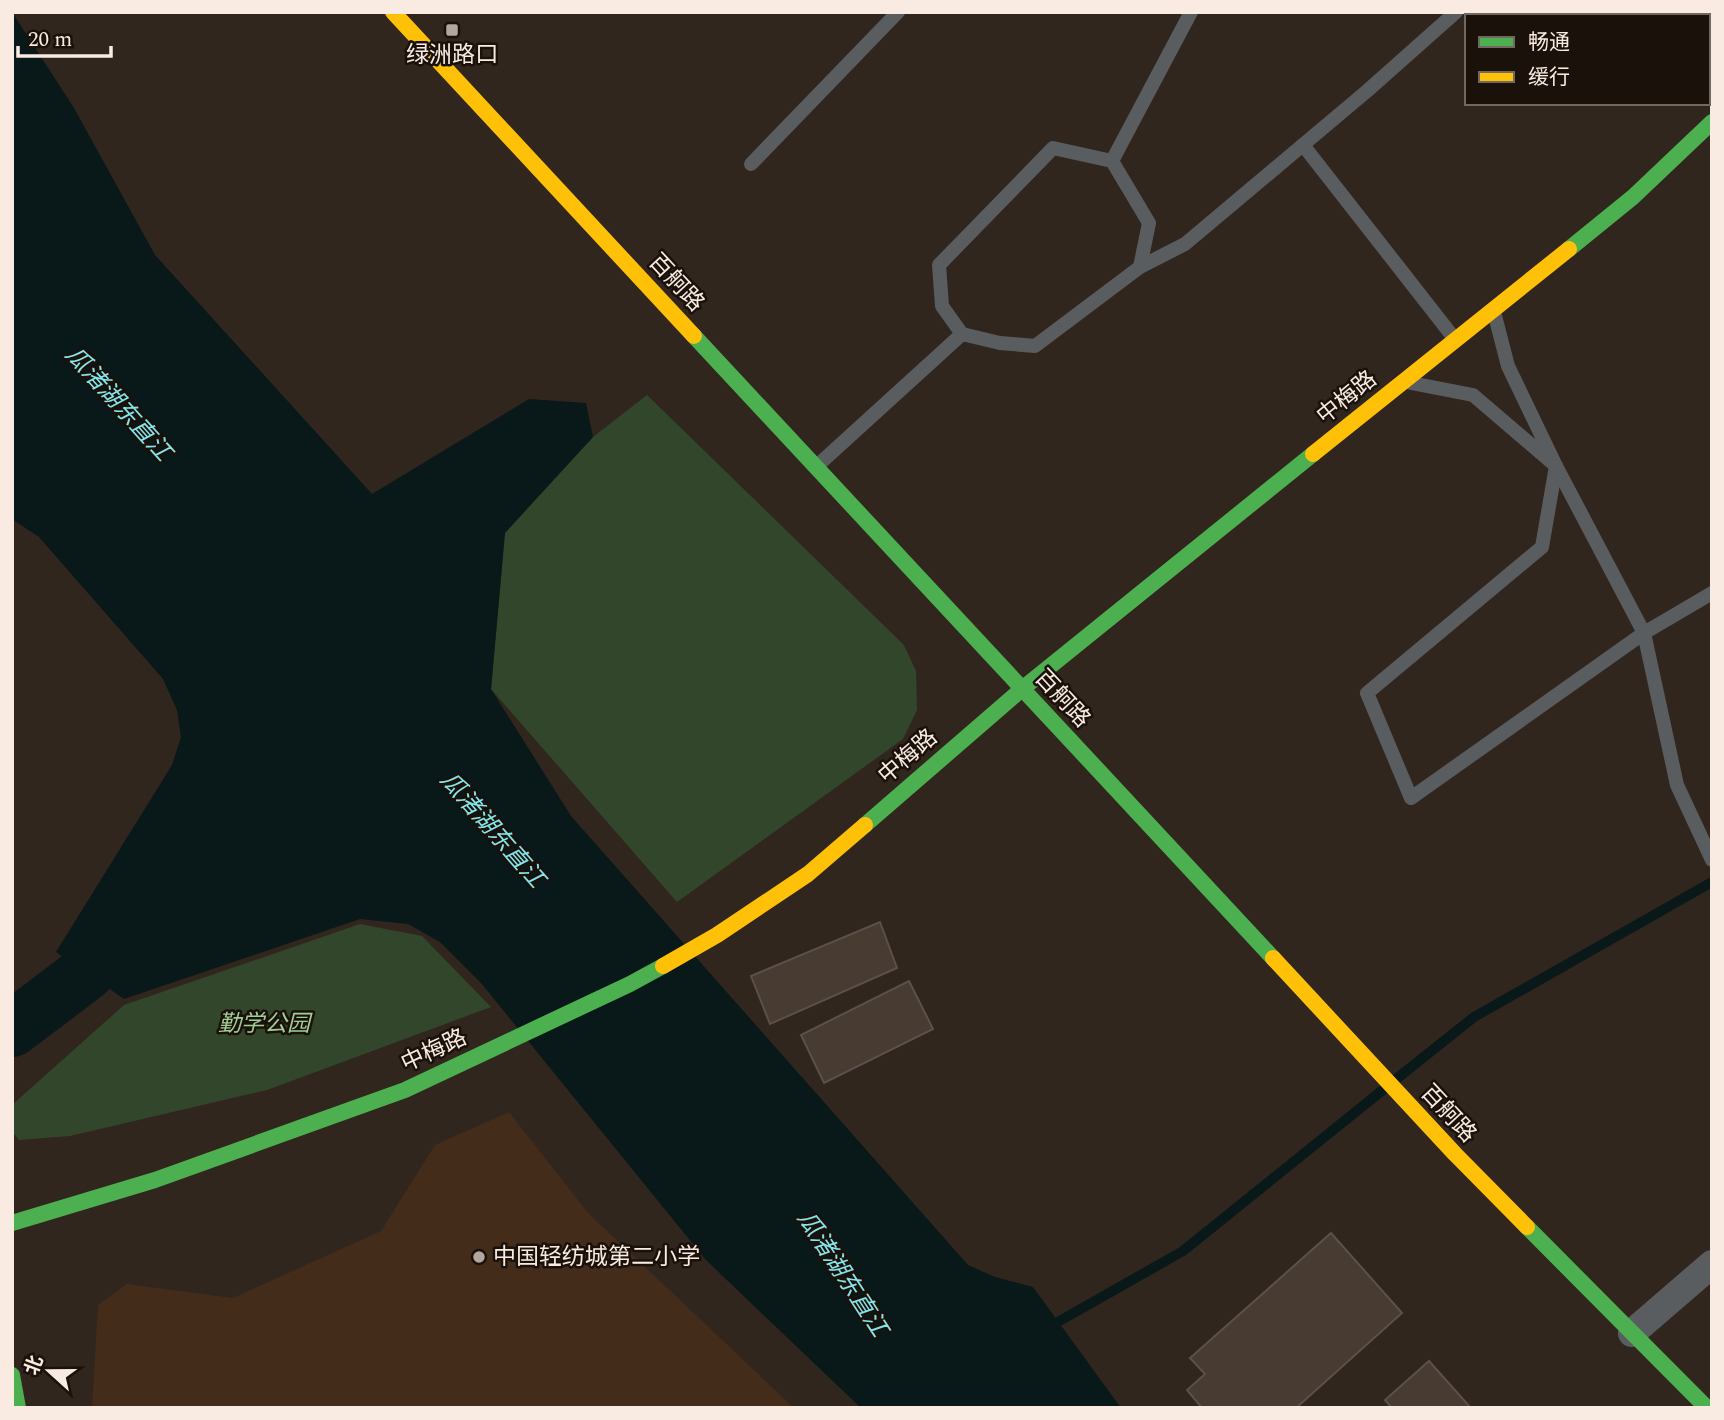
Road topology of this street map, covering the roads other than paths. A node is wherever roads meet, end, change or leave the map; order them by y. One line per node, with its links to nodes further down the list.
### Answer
1 (394, 12): 15 (street, 百舸路)
2 (898, 12): 8 (lane)
3 (1191, 12): 7 (lane)
4 (1456, 12): 6 (lane)
5 (1712, 122): 10 (street, 中梅路)
6 (1303, 145): 9 (lane); 12 (lane)
7 (1112, 161): 9 (lane); 11 (lane)
8 (751, 164)
9 (1140, 267): 11 (lane)
10 (1493, 309): 12 (street, 中梅路); 14 (lane)
11 (962, 334): 15 (lane)
12 (1455, 340): 13 (street, 中梅路)
13 (1402, 382): 14 (lane); 18 (street, 中梅路)
14 (1556, 466): 17 (lane); 17 (lane)
15 (816, 467): 18 (street, 百舸路)
16 (1712, 593): 17 (lane)
17 (1644, 633): 19 (lane)
18 (1022, 689): 20 (street, 中梅路); 22 (street, 百舸路)
19 (1712, 860)
20 (12, 1223)
21 (1712, 1264): 22 (street)
22 (1632, 1333): 25 (street, 百舸路)
23 (12, 1375): 24 (street)
24 (18, 1408)
25 (1707, 1408)

